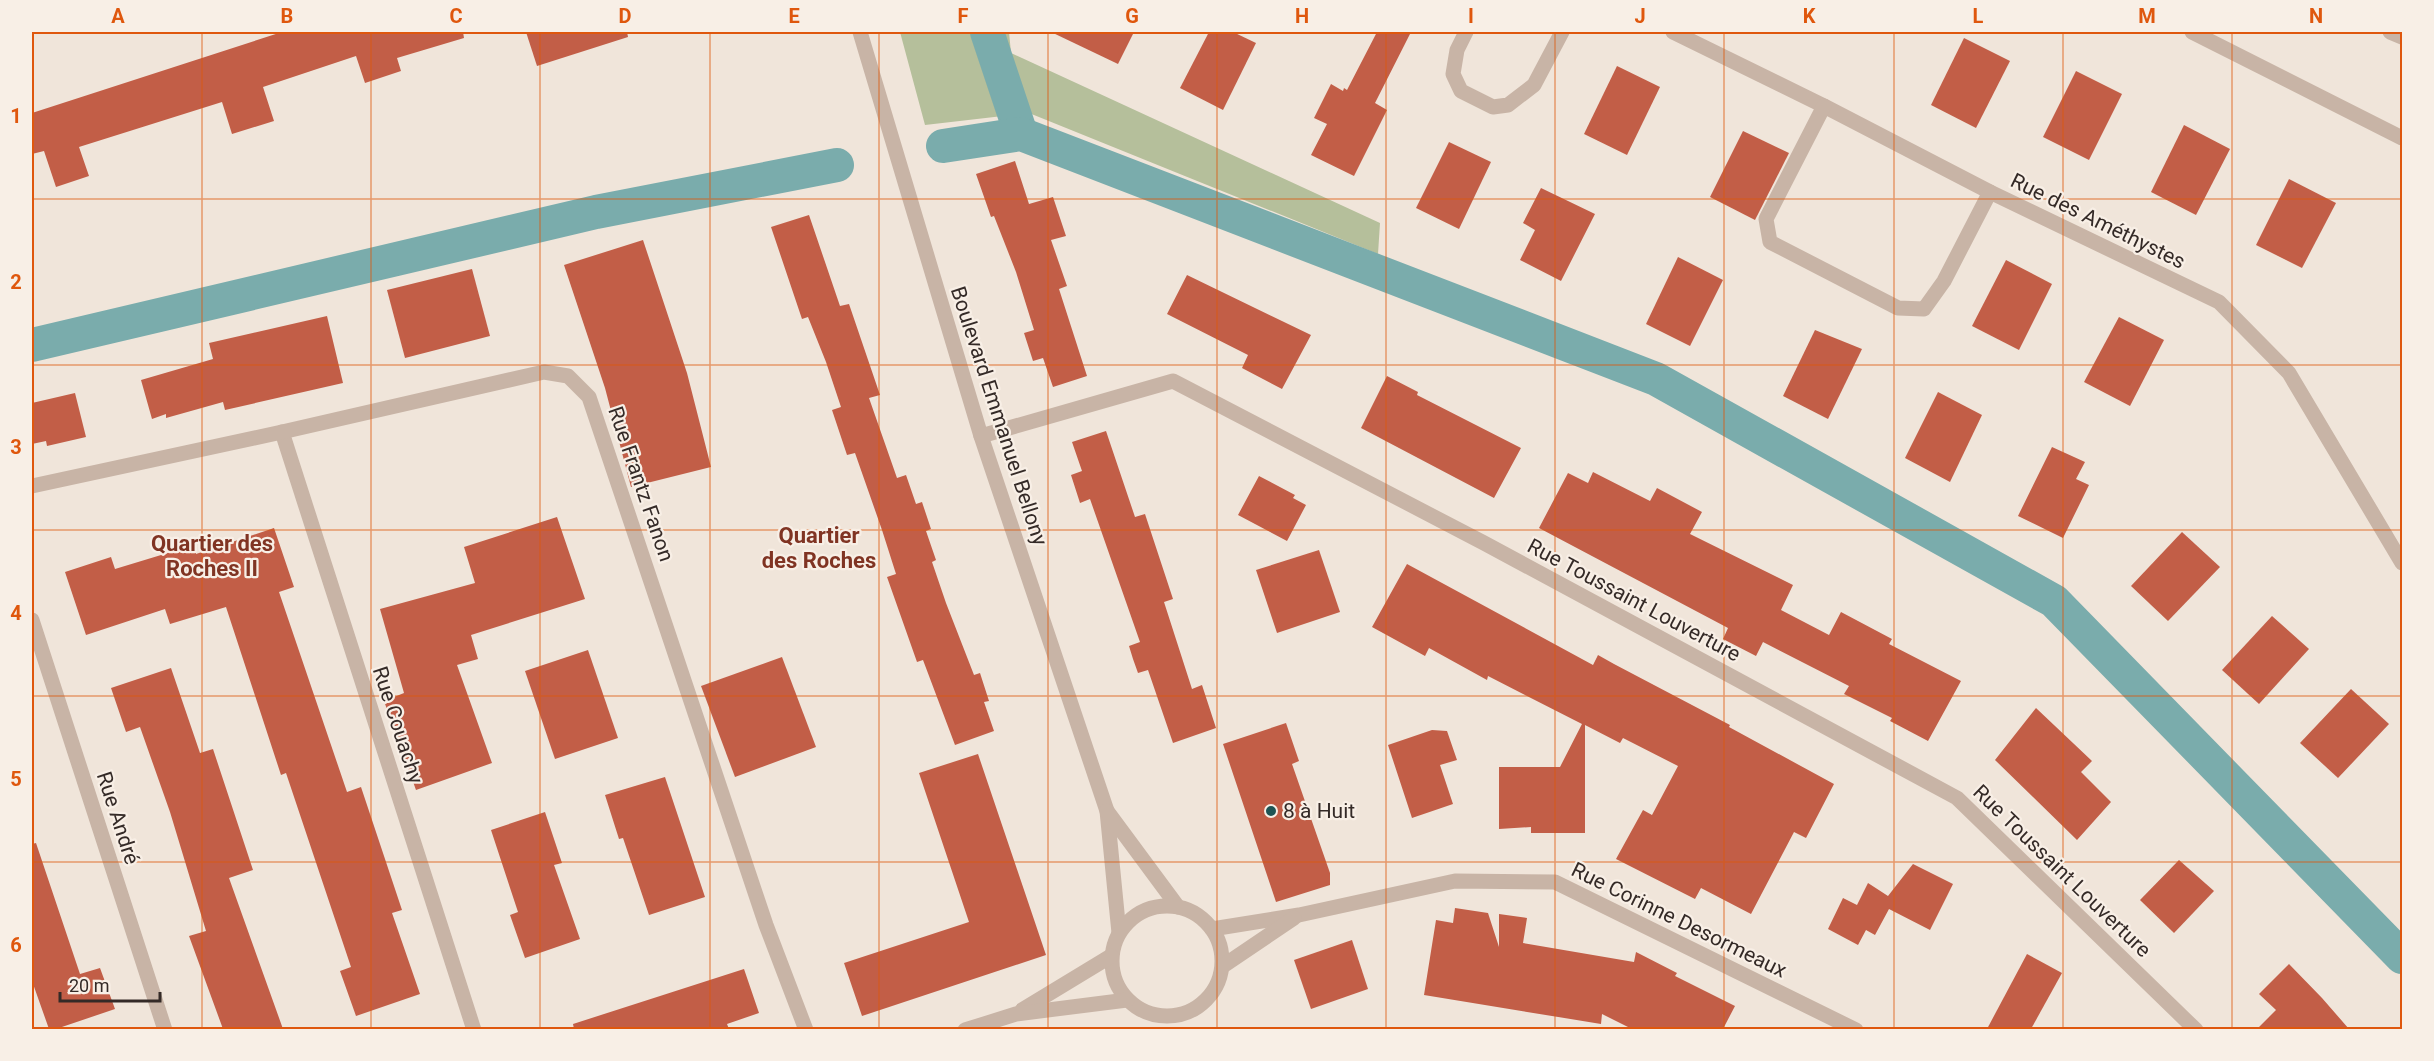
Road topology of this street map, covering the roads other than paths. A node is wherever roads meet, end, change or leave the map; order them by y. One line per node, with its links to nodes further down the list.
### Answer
1 (860, 32): 12 (street, Boulevard Emmanuel Bellony)
2 (1466, 32): 3 (street)
3 (1562, 32)
4 (1673, 32): 8 (street, Rue des Améthystes)
5 (2192, 32): 9 (street)
6 (2390, 32): 7 (street)
7 (2403, 37)
8 (1824, 106): 10 (street, Rue des Améthystes); 10 (street)
9 (2403, 138)
10 (1990, 192): 14 (street, Rue des Améthystes)
11 (282, 432): 13 (street, Rue Frantz Fanon); 26 (street, Rue Couachy); 27 (street, Rue Frantz Fanon)
12 (981, 436): 16 (street, Boulevard Emmanuel Bellony); 30 (street, Rue Toussaint Louverture)
13 (32, 486)
14 (2403, 563)
15 (32, 620): 25 (street, Rue André)
16 (1107, 811): 17 (street, Boulevard Emmanuel Bellony); 20 (street, Boulevard Emmanuel Bellony)
17 (1178, 907): 19 (street); 20 (street)
18 (1299, 915): 19 (street, Rue Corinne Desormeaux); 22 (street, Rue Corinne Desormeaux); 29 (street, Rue Corinne Desormeaux)
19 (1212, 929): 22 (street)
20 (1119, 933): 21 (street)
21 (1112, 956): 23 (street); 24 (street)
22 (1223, 966): 23 (street)
23 (1127, 1000): 24 (street)
24 (1016, 1014): 28 (street)
25 (165, 1029)
26 (474, 1029)
27 (806, 1029)
28 (965, 1029)
29 (1856, 1029)
30 (2196, 1029)

